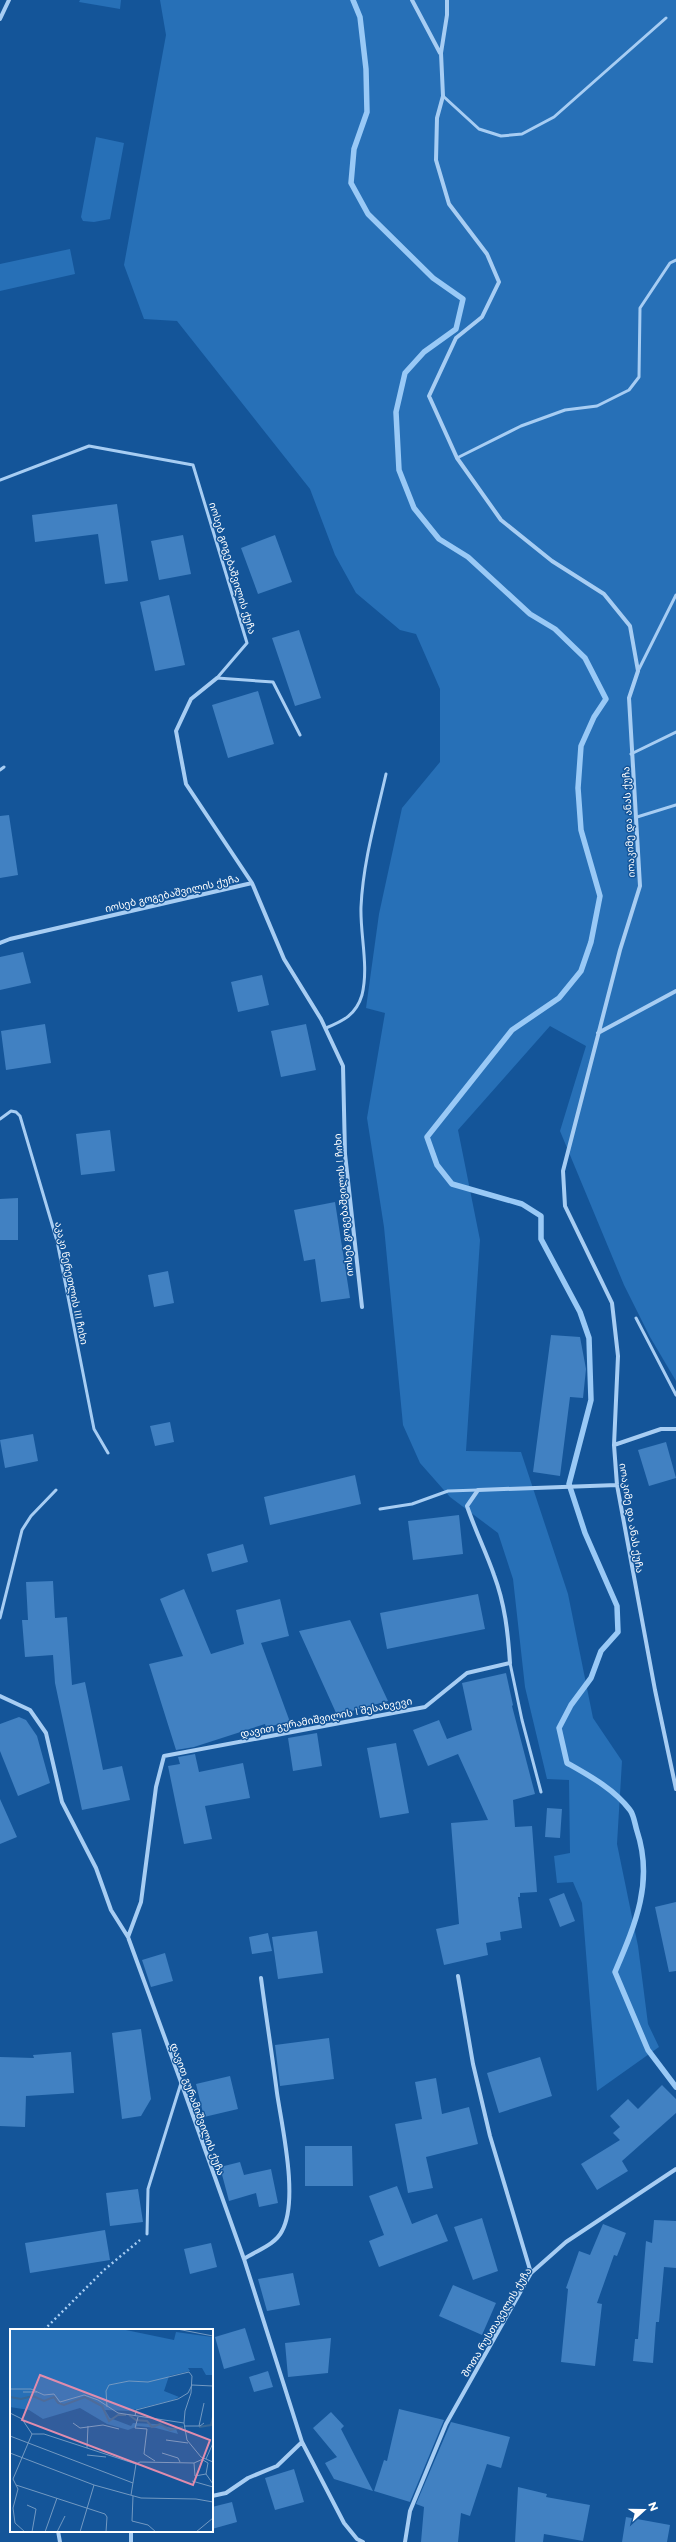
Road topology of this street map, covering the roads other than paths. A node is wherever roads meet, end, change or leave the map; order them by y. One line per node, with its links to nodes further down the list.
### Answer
1 (9, 0): 5 (street)
2 (412, 0): 6 (street)
3 (446, 0): 6 (street, იოაკიმე და ანას ქუჩა)
4 (666, 18): 7 (lane)
5 (0, 19)
6 (440, 53): 7 (street, იოაკიმე და ანას ქუჩა)
7 (443, 96): 9 (street, იოაკიმე და ანას ქუჩა)
8 (676, 260): 9 (lane)
9 (457, 458): 12 (street, იოაკიმე და ანას ქუჩა)
10 (0, 480): 13 (lane, იოსებ გოგებაშვილის ქუჩა)
11 (676, 595): 12 (lane)
12 (638, 671): 16 (street, იოაკიმე და ანას ქუჩა)
13 (218, 678): 15 (lane); 22 (street, იოსებ გოგებაშვილის ქუჩა)
14 (676, 732): 16 (lane)
15 (300, 735)
16 (632, 754): 21 (street, იოაკიმე და ანას ქუჩა)
17 (4, 767): 18 (lane)
18 (0, 770)
19 (386, 774): 25 (lane)
20 (676, 805): 21 (lane)
21 (637, 817): 26 (street, იოაკიმე და ანას ქუჩა)
22 (252, 883): 23 (street, იოსებ გოგებაშვილის ქუჩა); 25 (street, იოსებ გოგებაშვილის I ჩიხი)
23 (0, 943)
24 (676, 991): 26 (street)
25 (326, 1028): 28 (street, იოსებ გოგებაშვილის I ჩიხი)
26 (598, 1033): 32 (street, იოაკიმე და ანას ქუჩა)
27 (0, 1119): 33 (lane, აკაკი წერეთლის III ჩიხი)
28 (362, 1307)
29 (636, 1318): 30 (lane)
30 (676, 1395)
31 (676, 1429): 32 (street)
32 (614, 1445): 34 (street, იოაკიმე და ანას ქუჩა)
33 (108, 1453)
34 (617, 1485): 36 (street); 41 (street, იოაკიმე და ანას ქუჩა)
35 (56, 1490): 38 (lane)
36 (478, 1490): 37 (lane); 39 (street)
37 (380, 1509)
38 (0, 1618)
39 (510, 1663): 42 (lane); 43 (street, დავით გურამიშვილის I შესახვევი)
40 (0, 1696): 43 (street, დავით გურამიშვილის ქუჩა)
41 (676, 1789)
42 (541, 1792)
43 (128, 1937): 46 (street, დავით გურამიშვილის ქუჩა)
44 (458, 1976): 50 (street)
45 (260, 1978): 49 (street)
46 (181, 2082): 48 (lane); 49 (street, დავით გურამიშვილის ქუჩა)
47 (676, 2169): 50 (street, შოთა რუსთაველის ქუჩა)
48 (147, 2234)
49 (244, 2259): 51 (street, დავით გურამიშვილის ქუჩა)
50 (532, 2273): 56 (street, შოთა რუსთაველის ქუჩა)
51 (302, 2442): 52 (street); 55 (street, დავით გურამიშვილის ქუჩა)
52 (213, 2496)
53 (58, 2532): 54 (street)
54 (60, 2542)
55 (363, 2542)
56 (405, 2542)

